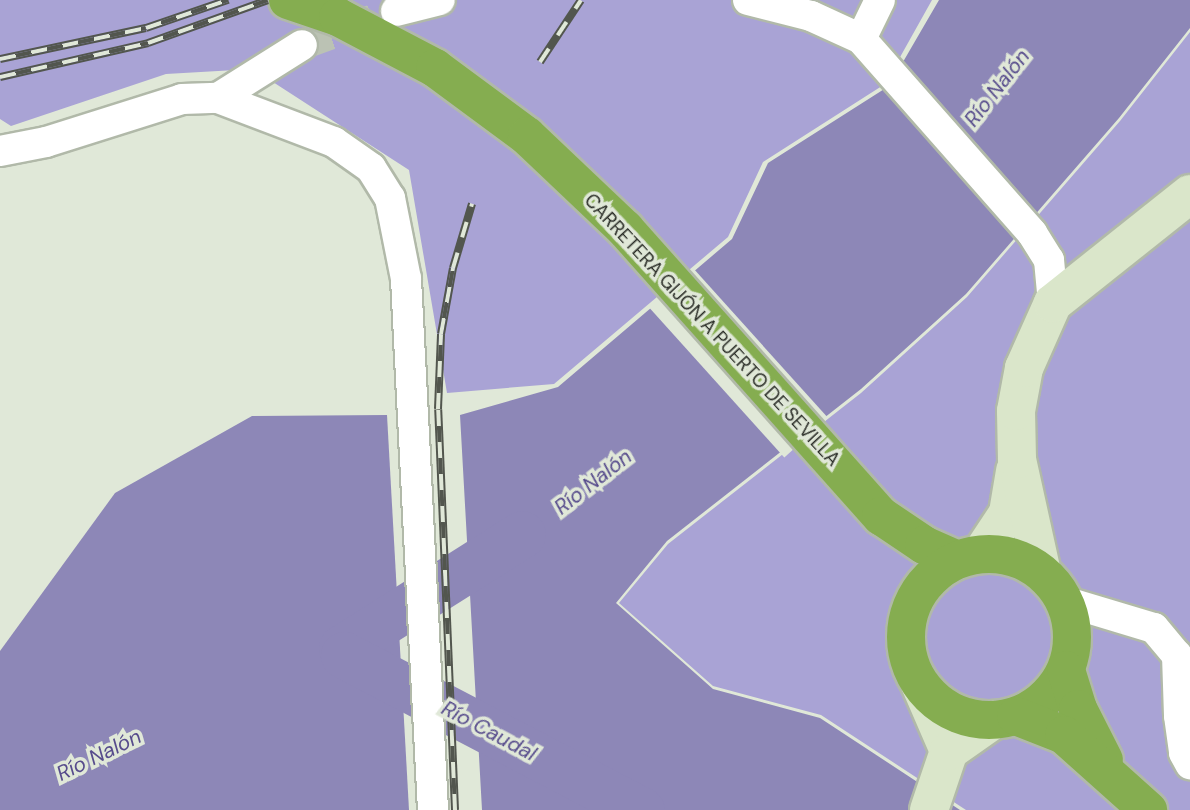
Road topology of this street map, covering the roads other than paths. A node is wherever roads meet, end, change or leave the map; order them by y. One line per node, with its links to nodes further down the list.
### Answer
1 (288, 0): 13 (highway, CARRETERA GIJÓN A PUERTO DE SEVILLA)
2 (440, 0): 5 (street)
3 (748, 0): 6 (street)
4 (880, 0): 6 (street)
5 (396, 11)
6 (861, 39): 11 (street)
7 (302, 45): 8 (street)
8 (218, 98): 9 (street); 23 (street)
9 (0, 151)
10 (1190, 194): 11 (street)
11 (1053, 303): 12 (street)
12 (1017, 459): 14 (street); 15 (street)
13 (870, 503): 14 (highway, CARRETERA GIJÓN A PUERTO DE SEVILLA); 16 (highway, CARRETERA GIJÓN A PUERTO DE SEVILLA)
14 (969, 557): 15 (highway); 16 (highway)
15 (1053, 587): 17 (highway); 21 (street)
16 (911, 608): 18 (highway)
17 (1066, 670): 19 (highway); 22 (highway)
18 (920, 684): 19 (highway); 20 (street)
19 (1004, 718): 20 (street); 22 (highway)
20 (949, 751): 24 (street)
21 (1190, 764)
22 (1110, 772): 25 (highway)
23 (433, 810)
24 (929, 810)
25 (1148, 810)

